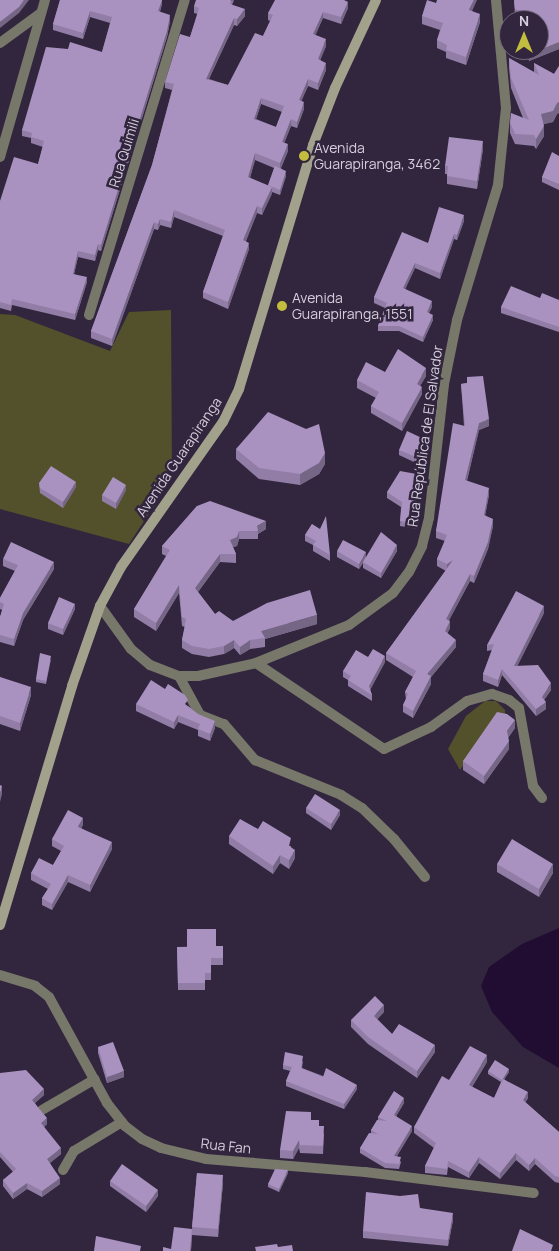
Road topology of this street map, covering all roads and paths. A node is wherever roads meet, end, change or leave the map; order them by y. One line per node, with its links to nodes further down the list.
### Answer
1 (45, 0): 5 (street)
2 (185, 0): 8 (street, Rua Quimili)
3 (376, 0): 9 (main road, Avenida Guarapiranga)
4 (496, 0): 10 (street, Rua República de El Salvador)
5 (41, 13): 6 (street); 7 (street)
6 (0, 43)
7 (0, 157)
8 (89, 315)
9 (100, 606): 11 (street, Rua República de El Salvador); 14 (main road, Avenida Guarapiranga)
10 (256, 663): 11 (street, Rua República de El Salvador); 12 (street)
11 (179, 676): 13 (street)
12 (542, 798)
13 (425, 877)
14 (0, 925)
15 (0, 975): 16 (street, Rua Fan)
16 (95, 1079): 17 (street); 18 (street, Rua Fan)
17 (42, 1110)
18 (122, 1122): 19 (street); 20 (street, Rua Fan)
19 (63, 1170)
20 (534, 1193)

